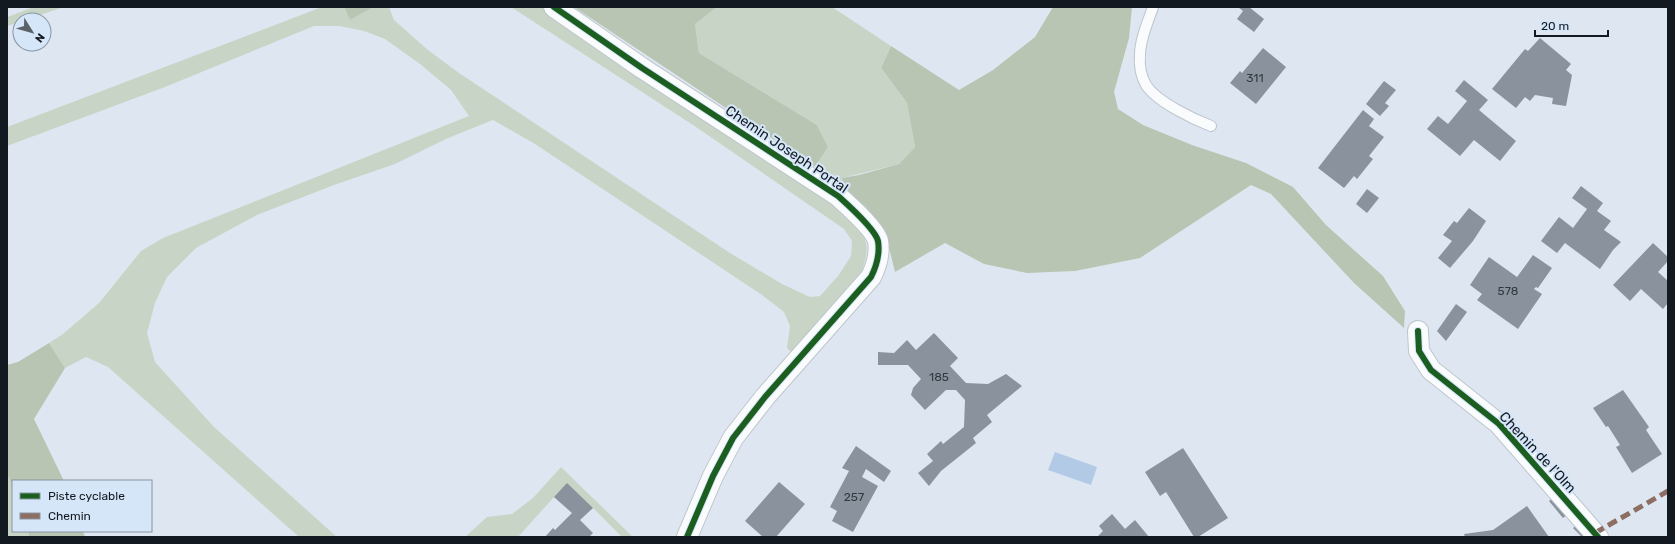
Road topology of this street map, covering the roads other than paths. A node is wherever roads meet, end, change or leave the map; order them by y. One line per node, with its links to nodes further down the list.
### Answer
1 (554, 7): 5 (street, Chemin Joseph Portal)
2 (1153, 7): 3 (lane)
3 (1211, 126)
4 (1418, 331): 6 (street, Chemin de l'Olm)
5 (687, 537)
6 (1598, 537)

